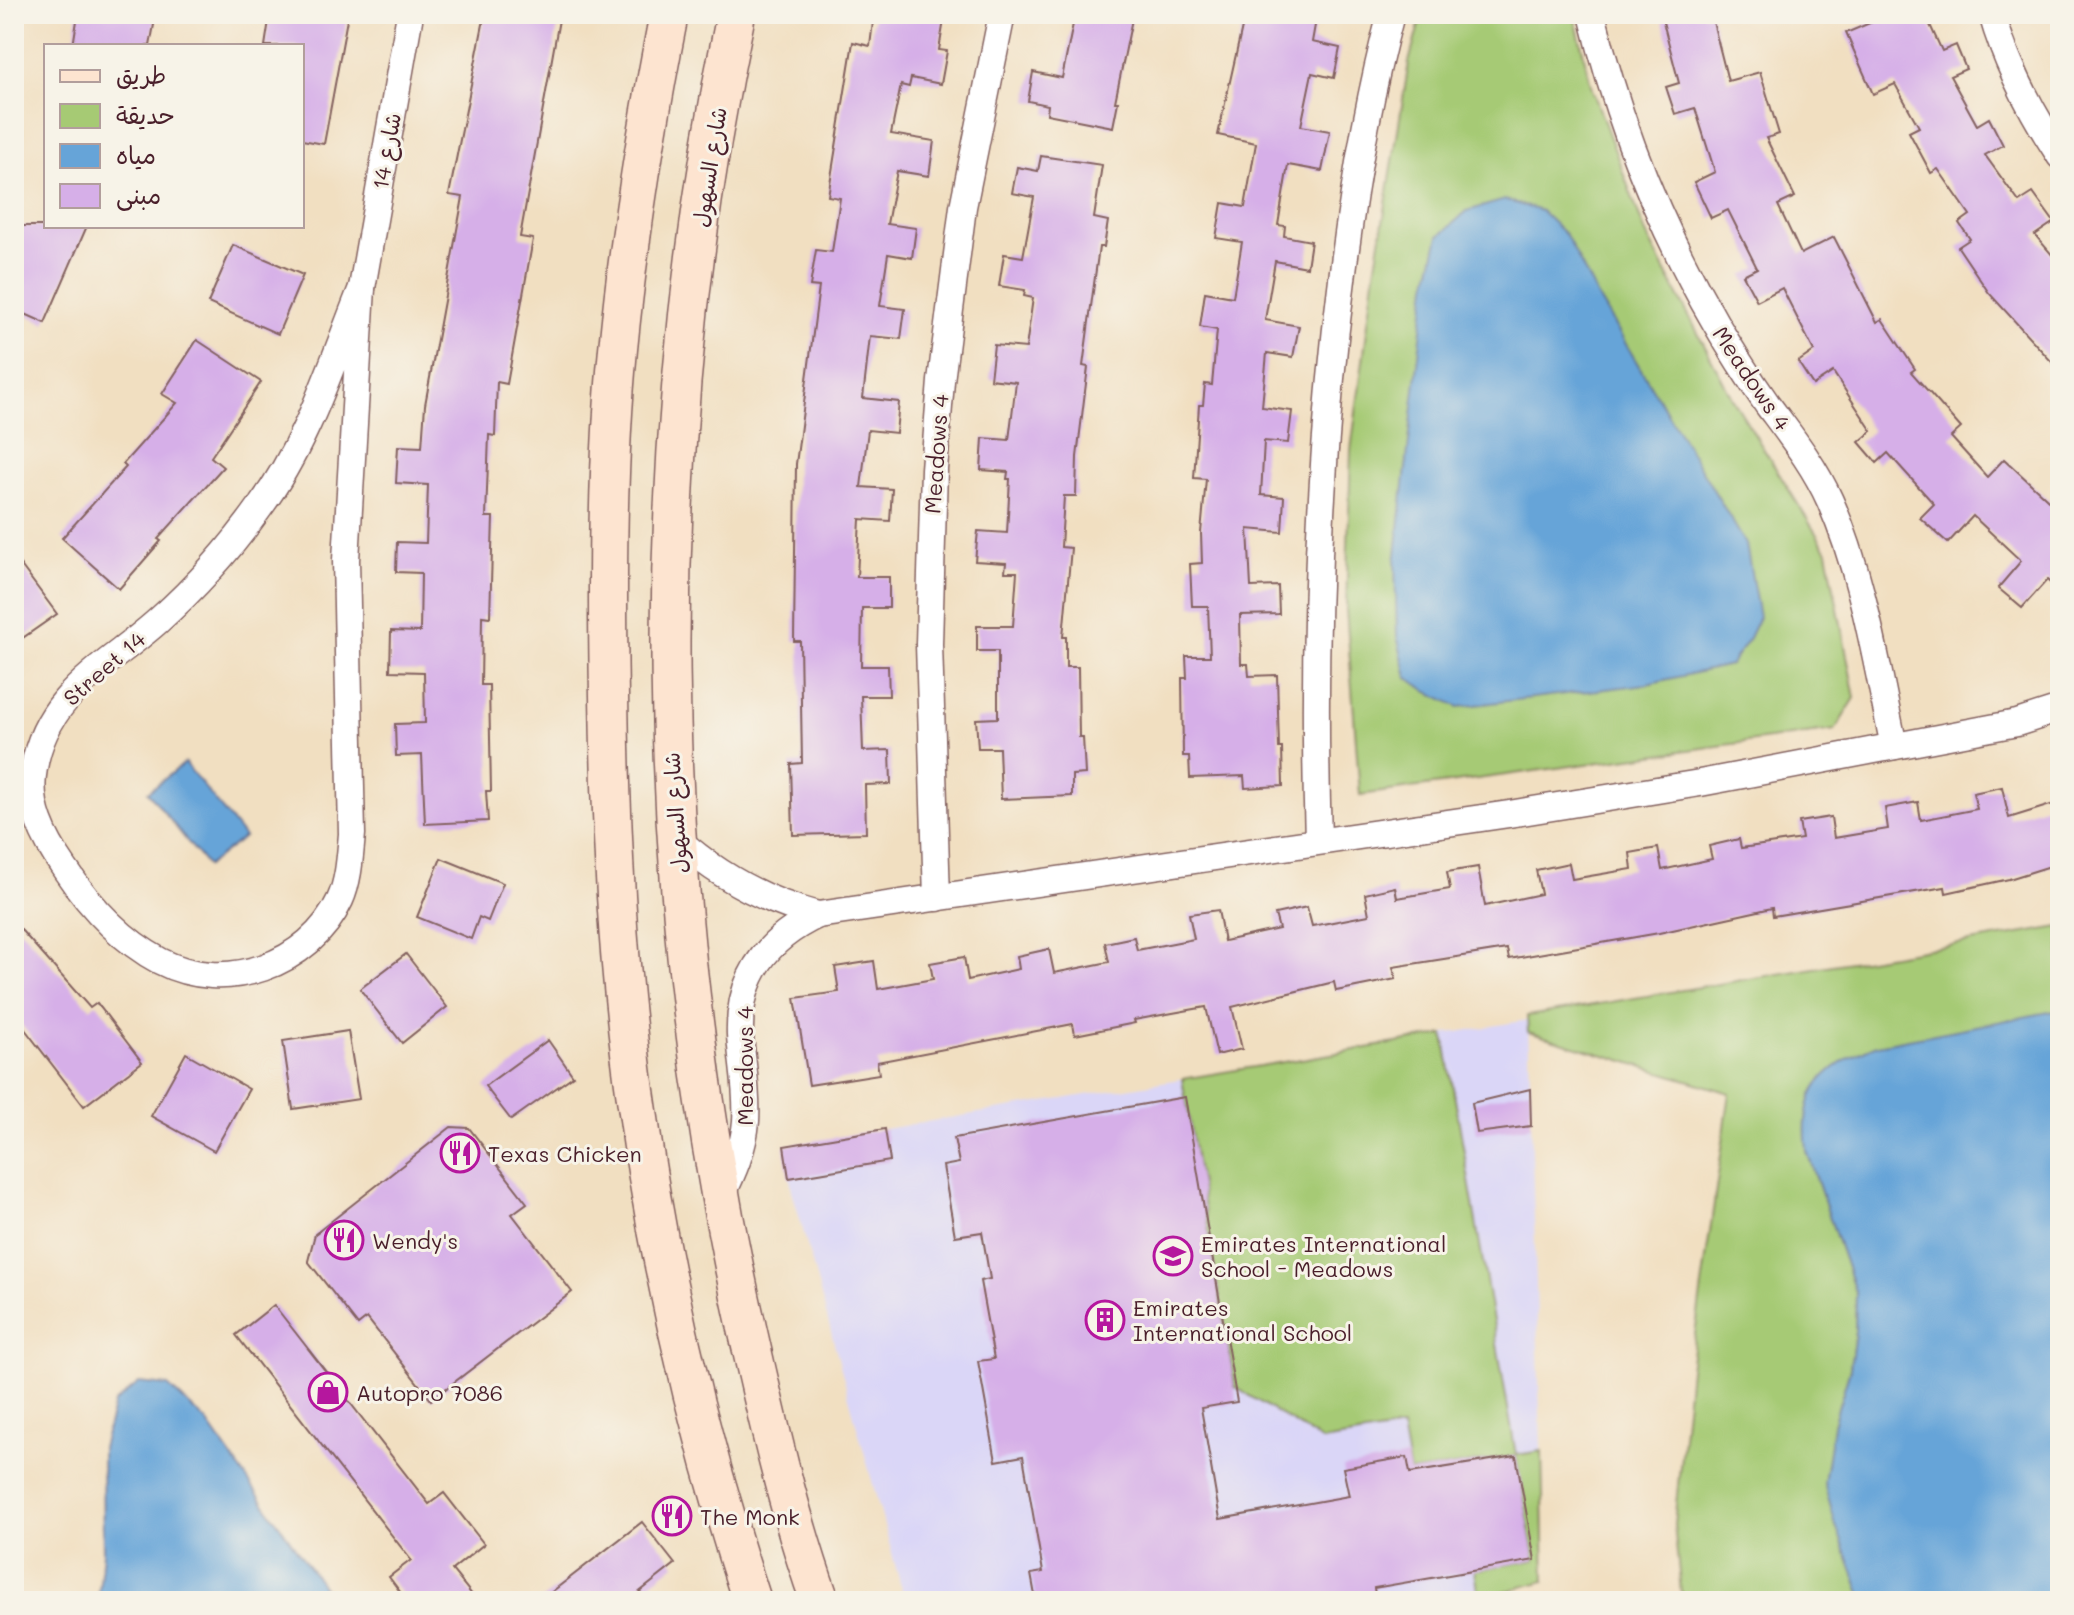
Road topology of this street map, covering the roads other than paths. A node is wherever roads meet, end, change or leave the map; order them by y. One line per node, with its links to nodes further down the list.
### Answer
1 (410, 14): 9 (street, شارع 14)
2 (669, 14): 17 (main road)
3 (736, 14): 12 (main road, شارع السهول)
4 (1002, 14): 14 (street, Meadows 4)
5 (1391, 14): 13 (street)
6 (1592, 14): 11 (street, Meadows 4)
7 (1992, 14): 8 (street)
8 (2060, 156)
9 (362, 288): 9 (street, Street 14)
10 (2060, 709): 11 (street, Meadows 4)
11 (1894, 746): 13 (street, Meadows 4)
12 (676, 838): 15 (street, Meadows 4); 16 (main road, شارع السهول)
13 (1318, 841): 14 (street, Meadows 4)
14 (937, 898): 15 (street, Meadows 4)
15 (818, 915): 16 (street, Meadows 4)
16 (720, 1198): 18 (main road, شارع السهول)
17 (752, 1601)
18 (820, 1601)

